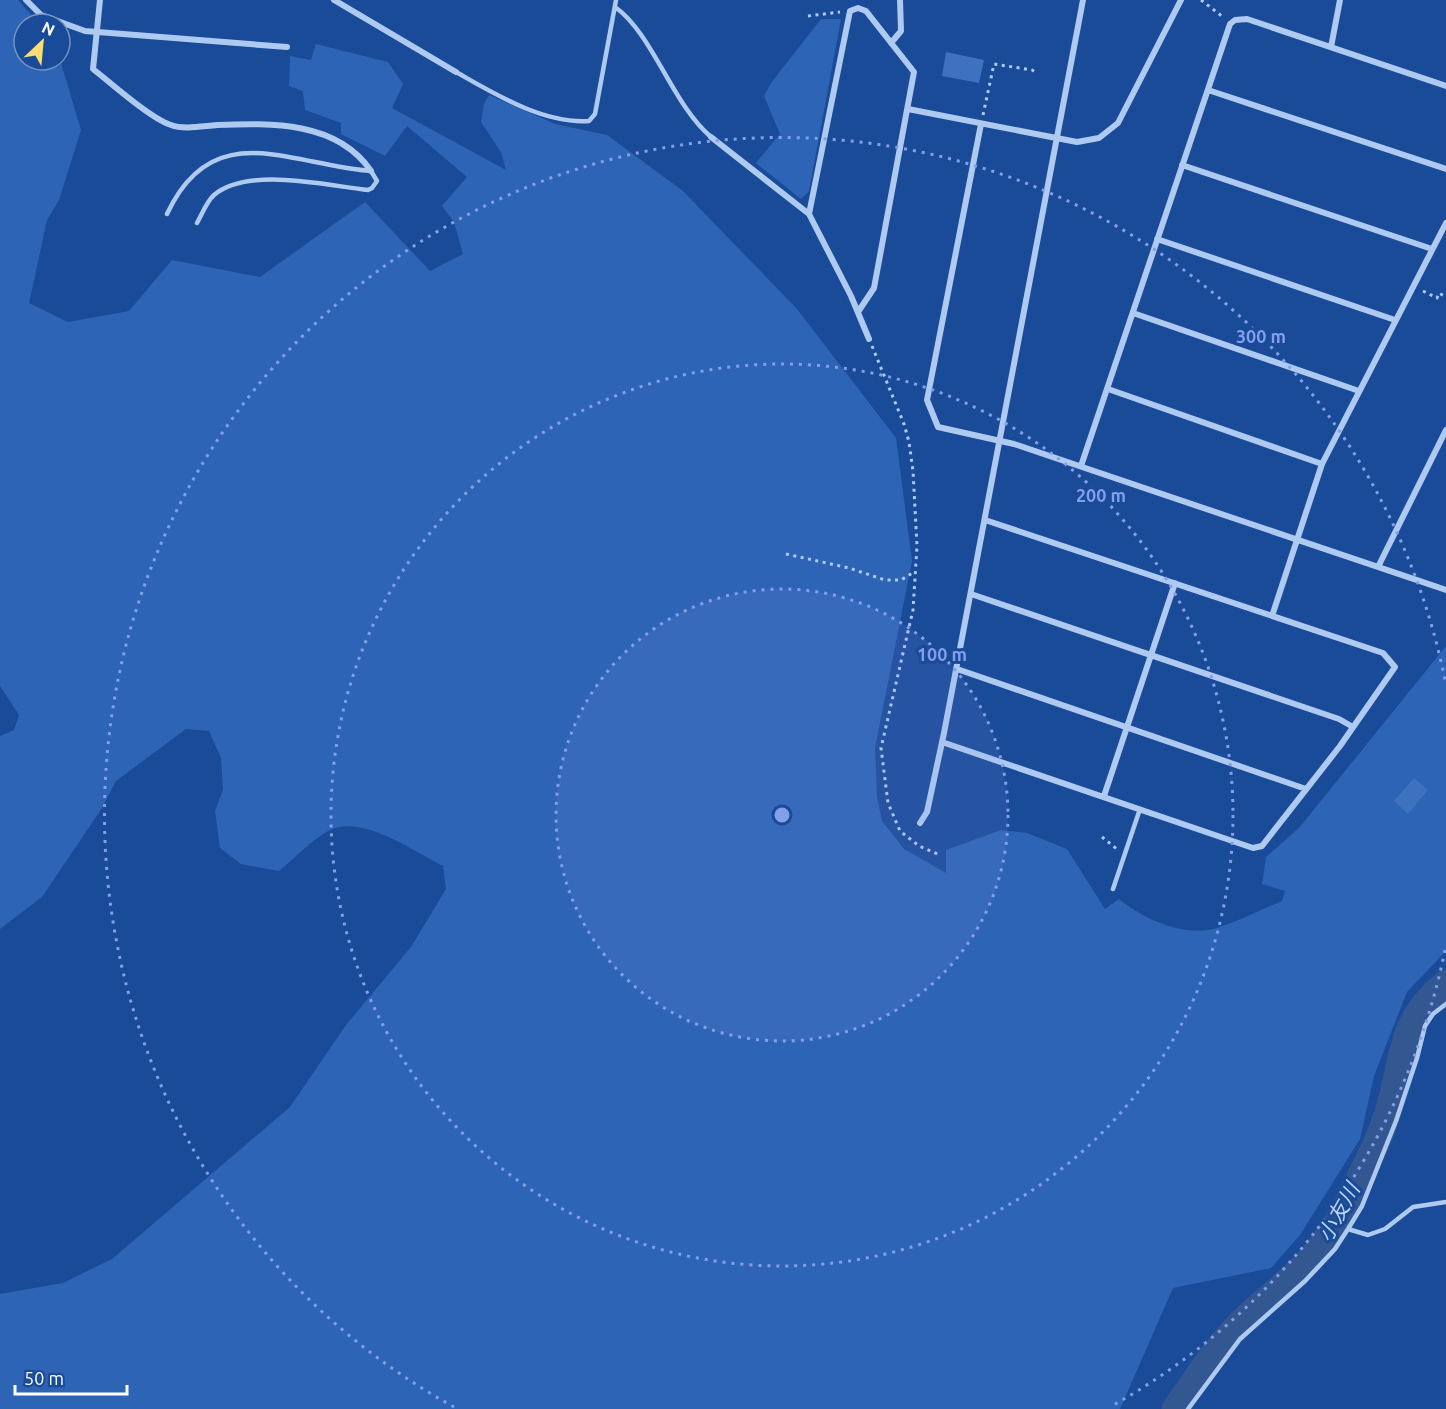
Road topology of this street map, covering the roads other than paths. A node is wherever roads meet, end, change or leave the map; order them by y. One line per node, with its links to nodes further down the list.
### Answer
1 (26, 0): 10 (street)
2 (100, 0): 10 (street)
3 (334, 0): 14 (street)
4 (616, 0): 9 (lane)
5 (900, 0): 11 (street)
6 (1083, 0): 20 (street)
7 (1181, 0): 20 (street)
8 (1340, 0): 13 (street)
9 (615, 7): 14 (lane); 19 (lane)
10 (97, 32): 12 (street); 23 (street)
11 (891, 43): 17 (street); 25 (street)
12 (287, 47)
13 (1331, 47): 15 (street); 16 (street)
14 (456, 72)
15 (1446, 86)
16 (1208, 90): 21 (street); 22 (street)
17 (908, 109): 18 (street); 30 (street)
18 (981, 124): 20 (street); 37 (street)
19 (711, 137): 25 (street)
20 (1057, 139): 37 (street)
21 (1182, 165): 28 (street); 29 (street)
22 (1446, 169)
23 (371, 171): 24 (lane); 26 (lane)
24 (167, 214)
25 (809, 214): 30 (street)
26 (196, 223)
27 (1446, 223): 29 (street)
28 (1157, 239): 31 (street); 32 (street)
29 (1432, 249): 32 (street)
30 (858, 312): 33 (street)
31 (1133, 313): 34 (street); 35 (street)
32 (1395, 320): 35 (street)
33 (869, 339)
34 (1108, 389): 38 (street); 39 (street)
35 (1359, 391): 38 (street)
36 (1446, 430): 42 (street)
37 (1000, 440): 39 (street); 40 (street)
38 (1322, 464): 41 (street)
39 (1080, 466): 41 (street)
40 (985, 520): 43 (street); 45 (street)
41 (1296, 540): 42 (street); 46 (street)
42 (1378, 567): 44 (street)
43 (1175, 584): 46 (street); 47 (street)
44 (1446, 589)
45 (971, 594): 47 (street); 48 (street)
46 (1272, 616): 50 (street)
47 (1152, 656): 49 (street); 50 (street)
48 (957, 669): 49 (street); 51 (street)
49 (1128, 727): 52 (street); 53 (street)
50 (1353, 727): 52 (street)
51 (942, 742): 53 (street); 55 (street)
52 (1306, 789): 54 (street)
53 (1104, 796): 54 (street)
54 (1140, 808): 56 (lane)
55 (920, 824)
56 (1113, 889)
57 (1446, 1004): 59 (lane)
58 (1446, 1202): 59 (lane)
59 (1348, 1229): 60 (lane)
60 (1188, 1409)

